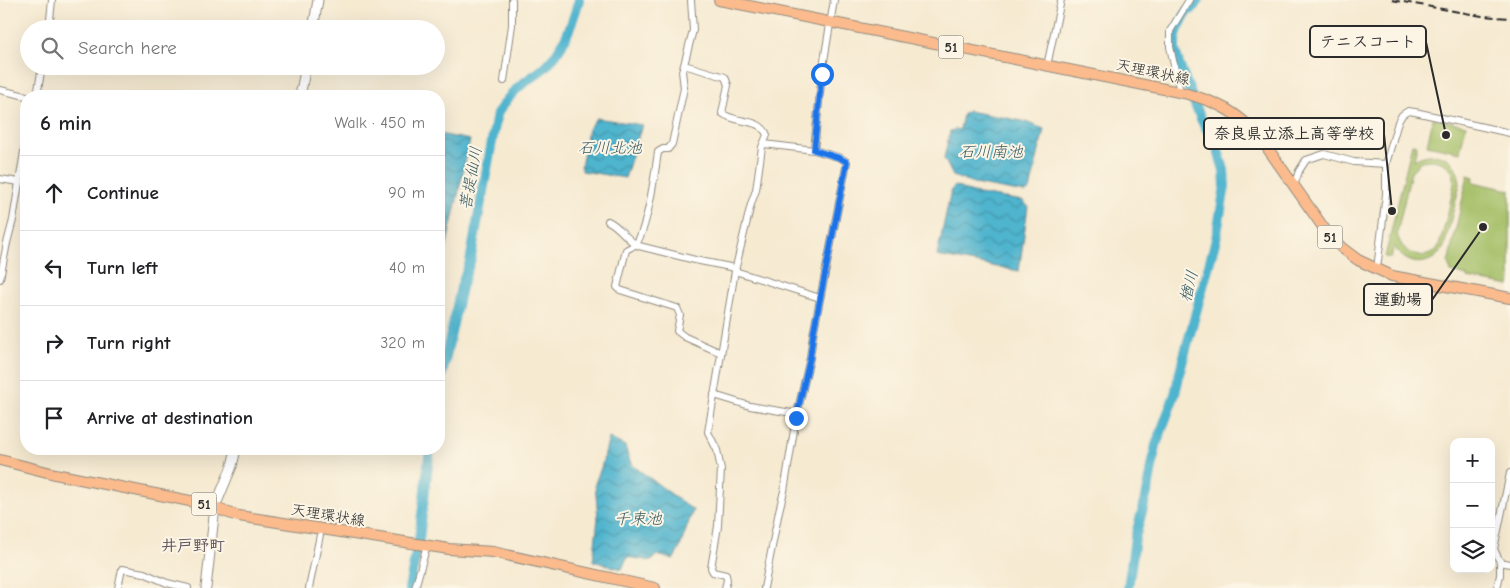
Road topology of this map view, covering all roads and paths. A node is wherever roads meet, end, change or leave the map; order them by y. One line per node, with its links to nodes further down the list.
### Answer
1 (52, 0): 9 (street)
2 (318, 0): 10 (street)
3 (512, 0): 16 (street)
4 (691, 0): 12 (street)
5 (719, 0): 11 (main road, 天理環状線 / 51)
6 (834, 0): 11 (street)
7 (1061, 0): 13 (street)
8 (1189, 0): 20 (street)
9 (50, 20)
10 (315, 20)
11 (830, 22): 13 (main road, 天理環状線 / 51); 24 (street)
12 (684, 65): 23 (street); 31 (street)
13 (1047, 66): 20 (main road, 天理環状線 / 51)
14 (40, 75): 18 (street)
15 (304, 75): 19 (street)
16 (504, 81)
17 (0, 90): 21 (street)
18 (38, 90)
19 (301, 90)
20 (1182, 93): 29 (main road, 天理環状線 / 51)
21 (20, 95)
22 (1510, 133): 25 (street)
23 (764, 144): 24 (street); 33 (street)
24 (814, 150): 35 (street)
25 (1386, 164): 29 (street); 32 (street)
26 (20, 176): 28 (street)
27 (0, 179): 28 (street)
28 (19, 182): 34 (street)
29 (1294, 186): 32 (main road, 天理環状線 / 51)
30 (608, 221): 31 (street)
31 (635, 245): 33 (street); 37 (street)
32 (1377, 269): 36 (main road, 天理環状線 / 51)
33 (735, 270): 35 (street); 37 (street)
34 (0, 279)
35 (820, 298): 39 (street)
36 (1510, 298)
37 (721, 353): 38 (street)
38 (714, 395): 39 (street); 54 (street)
39 (798, 414): 55 (street)
40 (235, 455): 43 (street)
41 (0, 460): 43 (main road, 天理環状線 / 51)
42 (1510, 472): 46 (street)
43 (215, 507): 44 (main road, 天理環状線 / 51); 50 (street)
44 (321, 530): 45 (main road, 天理環状線 / 51); 51 (street)
45 (426, 545): 52 (street); 53 (main road, 天理環状線 / 51)
46 (1500, 562): 47 (street); 56 (street)
47 (1510, 564)
48 (118, 588): 49 (street)
49 (188, 588)
50 (206, 588)
51 (309, 588)
52 (415, 588)
53 (655, 588)
54 (725, 588)
55 (764, 588)
56 (1497, 588)

